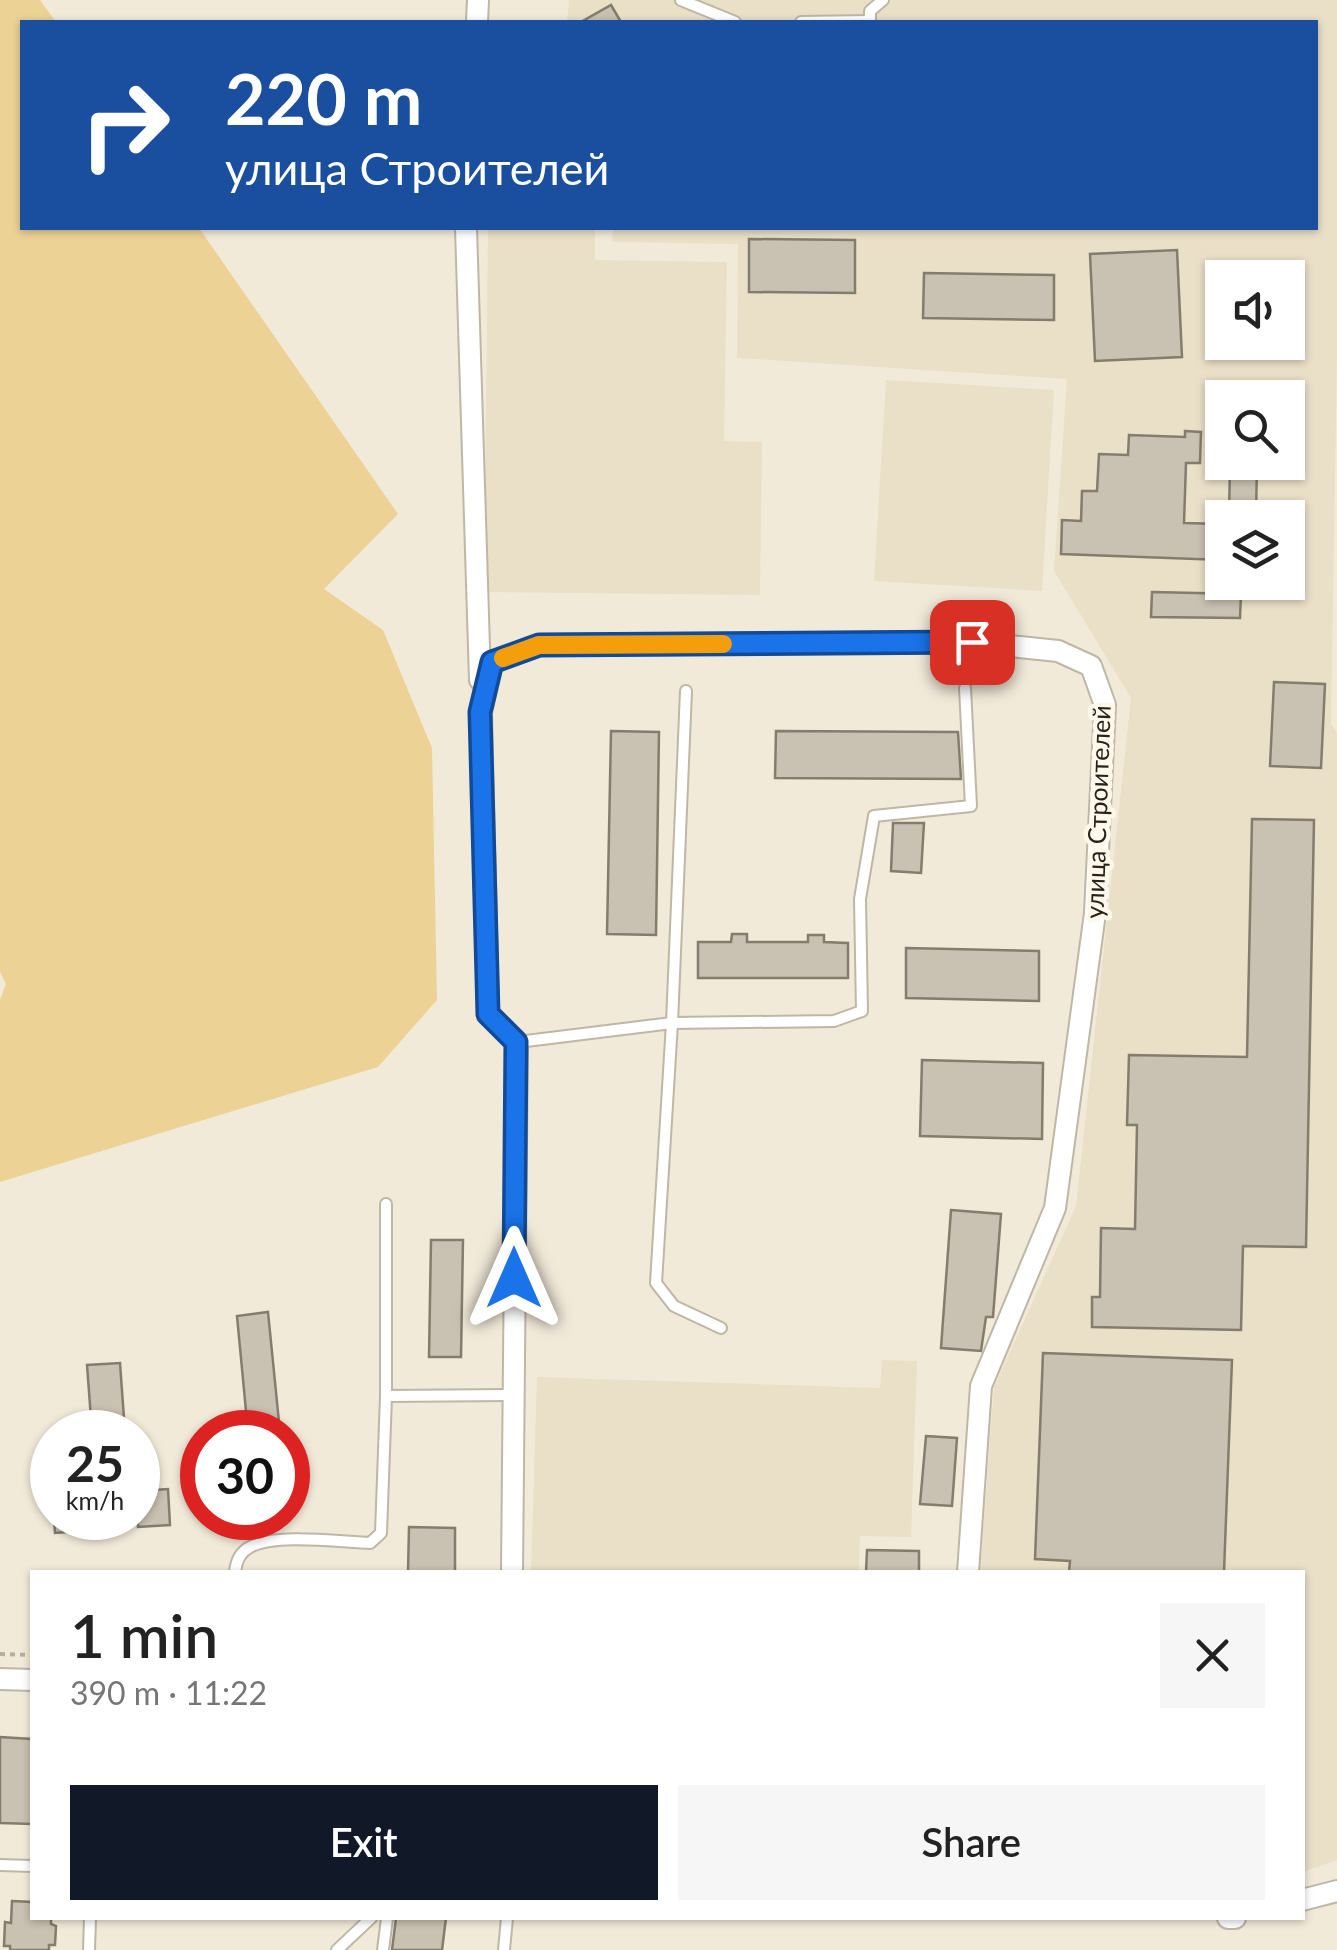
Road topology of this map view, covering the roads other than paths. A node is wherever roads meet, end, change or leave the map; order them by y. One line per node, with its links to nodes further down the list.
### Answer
1 (681, 0): 3 (lane)
2 (883, 0): 4 (lane)
3 (730, 20)
4 (870, 20)
5 (466, 230): 8 (street)
6 (965, 688): 9 (lane)
7 (686, 691): 9 (lane)
8 (480, 712): 10 (street, улица Строителей); 17 (street, улица Строителей)
9 (672, 1023): 10 (lane); 12 (lane)
10 (516, 1042): 13 (street)
11 (386, 1204): 14 (lane)
12 (721, 1328)
13 (514, 1395): 14 (lane); 16 (street)
14 (386, 1396): 15 (lane)
15 (235, 1570)
16 (512, 1570)
17 (968, 1570)
18 (0, 1679): 19 (street)
19 (30, 1680)
20 (0, 1865): 21 (lane)
21 (30, 1866)
22 (1337, 1891): 23 (street)
23 (1305, 1899)
24 (90, 1920): 28 (lane)
25 (369, 1920): 29 (lane)
26 (386, 1920): 30 (lane)
27 (506, 1920): 31 (lane)
28 (89, 1950)
29 (336, 1950)
30 (383, 1950)
31 (504, 1950)

